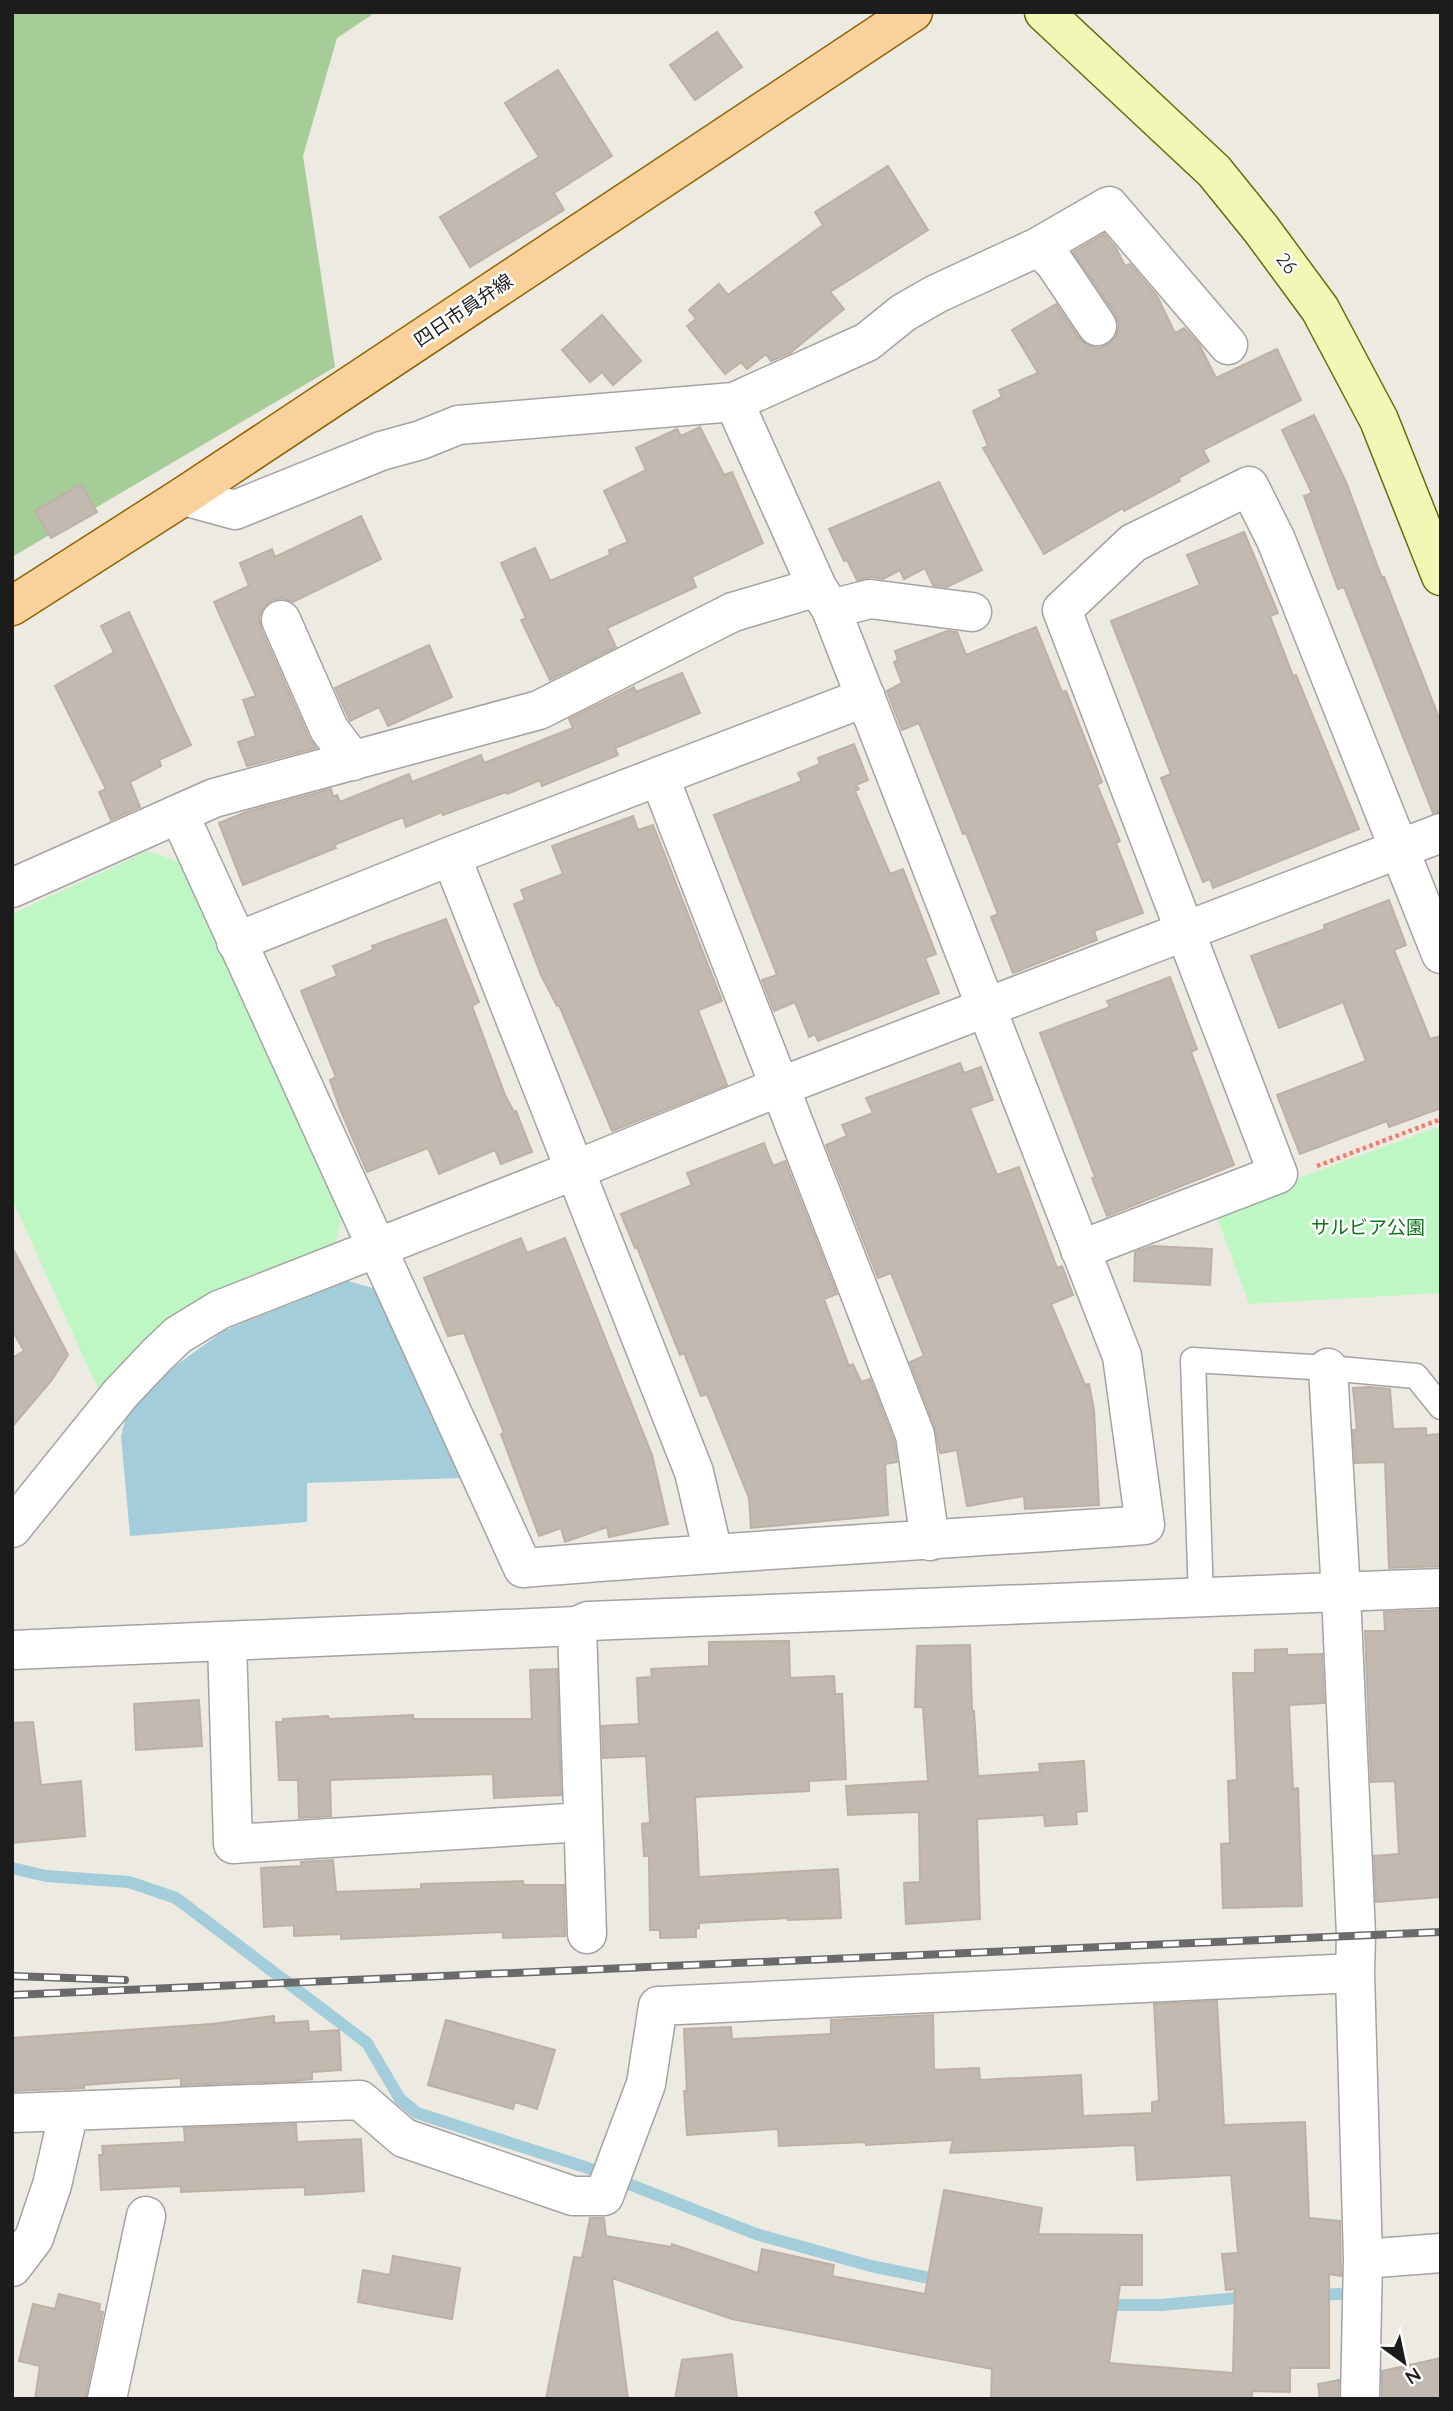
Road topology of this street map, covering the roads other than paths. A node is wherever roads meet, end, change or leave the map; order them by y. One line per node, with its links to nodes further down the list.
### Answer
1 (913, 12): 7 (main road, 四日市員弁線)
2 (1044, 12): 8 (street, 26)
3 (1038, 247): 4 (street); 5 (street); 6 (street)
4 (1097, 326)
5 (1228, 345)
6 (734, 402): 7 (street); 9 (street)
7 (184, 496): 10 (main road, 四日市員弁線)
8 (1441, 576)
9 (824, 598): 11 (street); 13 (street); 14 (street)
10 (12, 606)
11 (972, 612)
12 (281, 620): 14 (street)
13 (866, 697): 15 (street); 24 (street)
14 (353, 761): 16 (street)
15 (659, 776): 19 (street); 25 (street)
16 (178, 814): 20 (street); 22 (street)
17 (1441, 833): 18 (street)
18 (1400, 849): 21 (street); 21 (street); 23 (street)
19 (451, 856): 22 (street); 26 (street)
20 (12, 888)
21 (1184, 931): 24 (street); 28 (street)
22 (236, 942): 27 (street)
23 (1441, 954)
24 (987, 1006): 25 (street); 28 (street)
25 (779, 1087): 26 (street); 32 (street)
26 (575, 1170): 27 (street); 33 (street)
27 (378, 1248): 31 (street); 33 (street)
28 (1080, 1250): 32 (street)
29 (1328, 1368): 30 (lane); 35 (street); 36 (lane)
30 (1441, 1407)
31 (12, 1528)
32 (930, 1541): 33 (street)
33 (713, 1553)
34 (1441, 1588): 35 (street)
35 (1341, 1593): 36 (street); 42 (street)
36 (1201, 1598): 37 (street)
37 (577, 1626): 38 (street); 40 (street)
38 (227, 1641): 39 (street); 40 (street)
39 (12, 1650)
40 (583, 1822): 41 (street)
41 (587, 1934)
42 (1355, 1973): 43 (street); 47 (street)
43 (69, 2111): 44 (street); 48 (street)
44 (12, 2113)
45 (146, 2216): 49 (street)
46 (1441, 2253): 47 (street)
47 (1363, 2259): 50 (street)
48 (12, 2267)
49 (107, 2399)
50 (1360, 2399)

